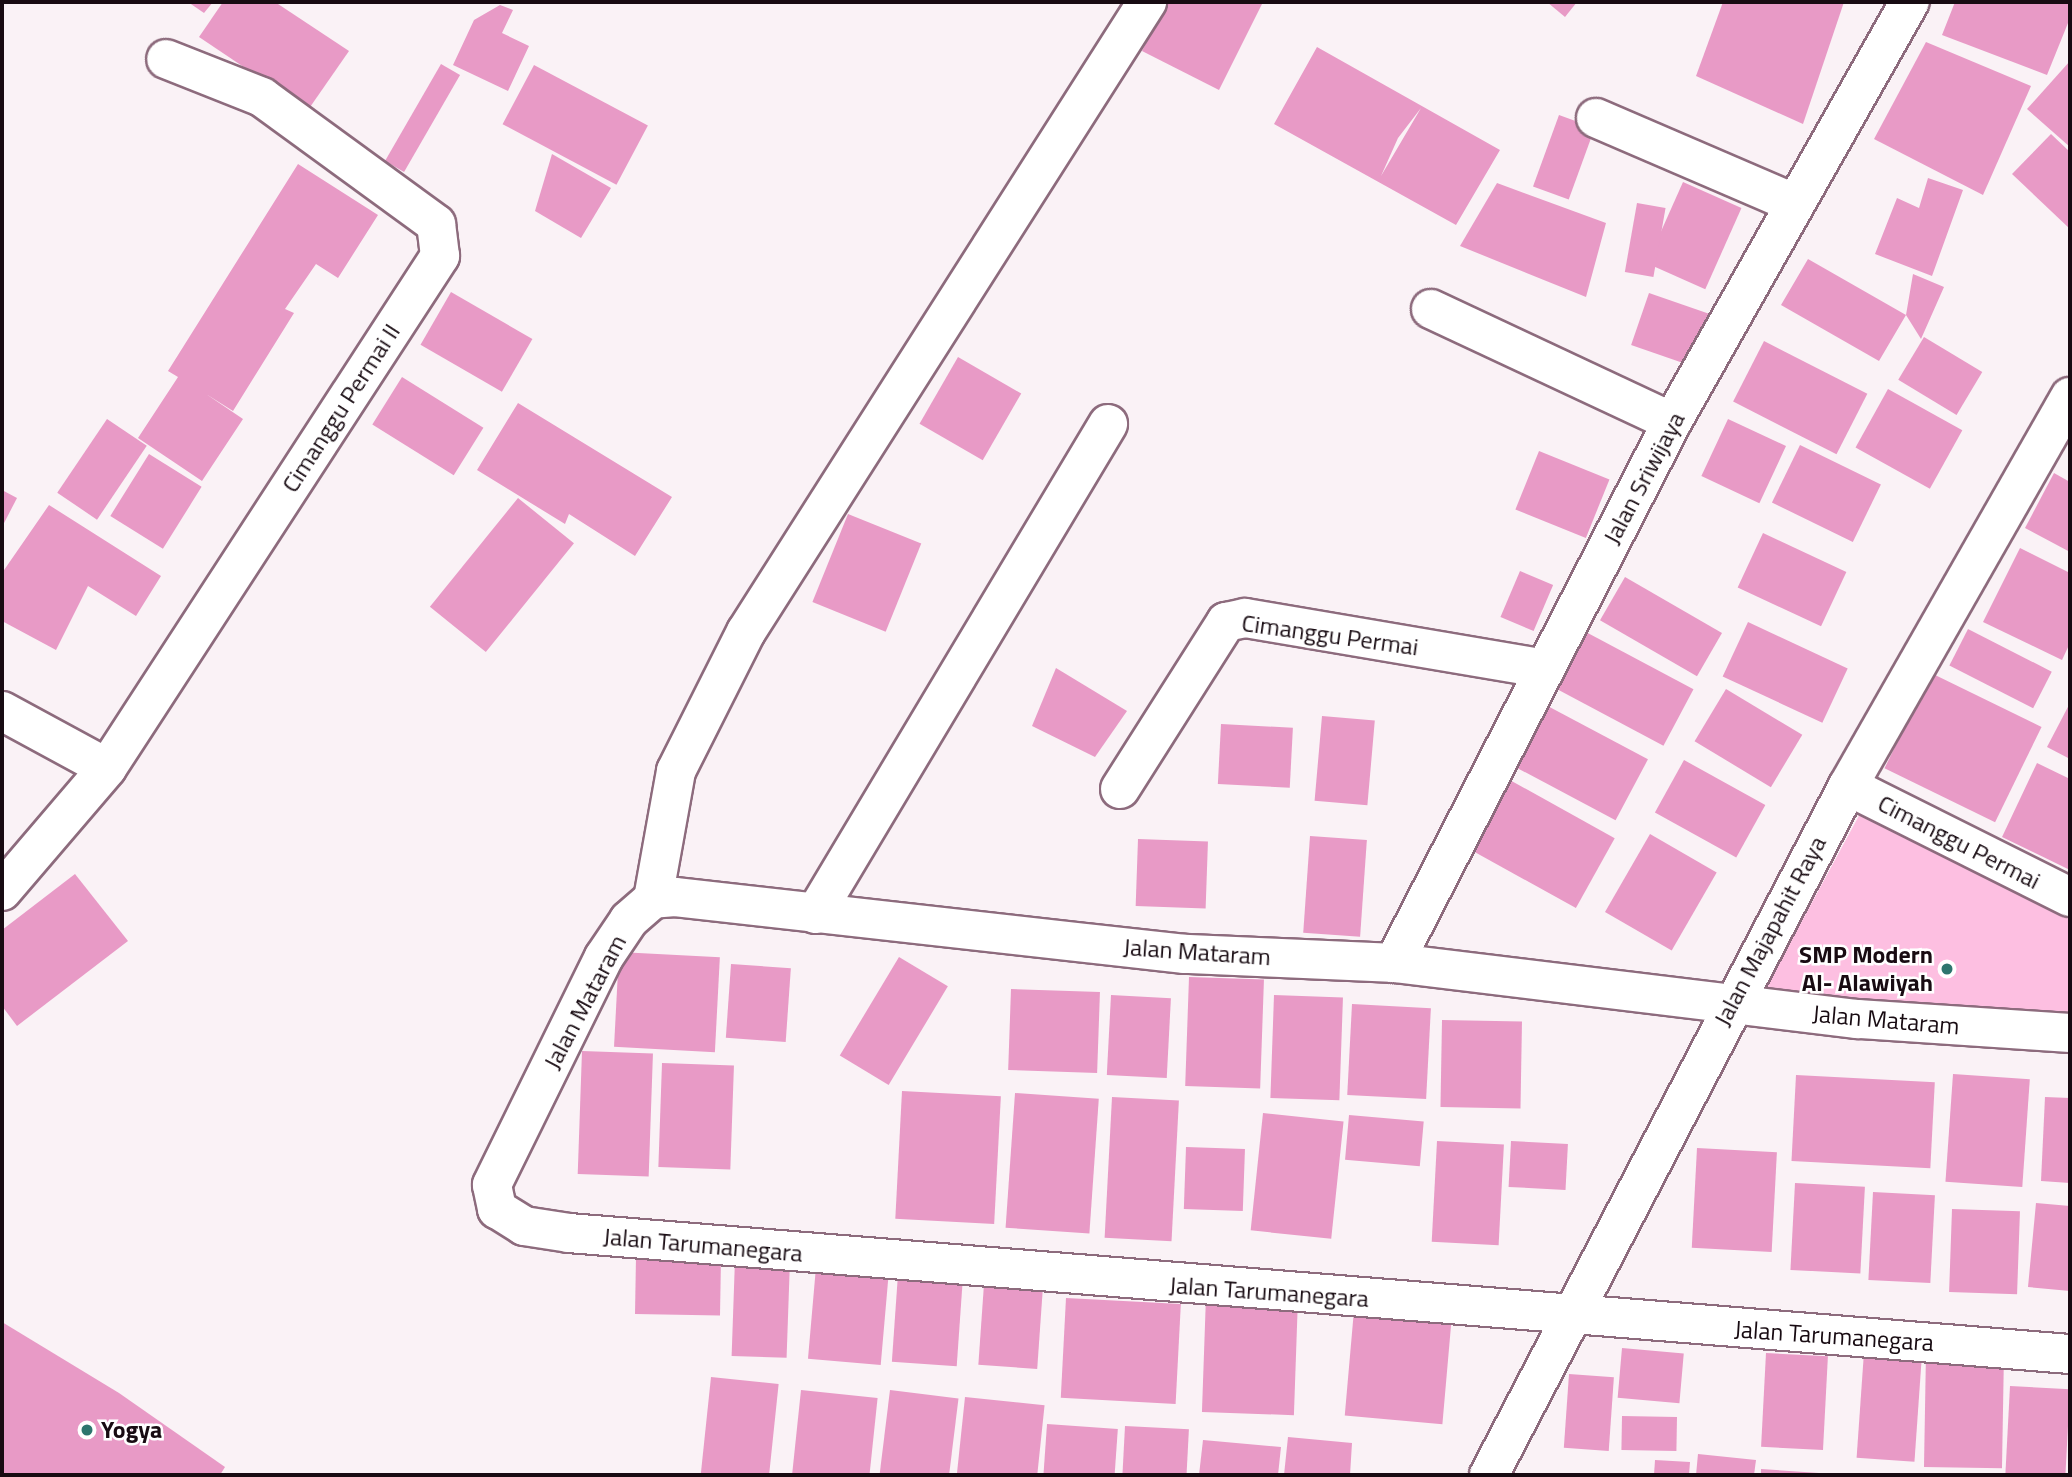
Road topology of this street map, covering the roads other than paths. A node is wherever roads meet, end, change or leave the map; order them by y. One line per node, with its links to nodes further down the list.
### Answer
1 (1147, 2): 17 (street)
2 (1910, 2): 5 (street, Jalan Sriwijaya)
3 (166, 59): 12 (street, Cimanggu Permai II)
4 (1596, 118): 5 (street)
5 (1793, 203): 8 (street, Jalan Sriwijaya)
6 (1431, 309): 8 (street)
7 (2070, 397): 13 (street, Jalan Majapahit Raya)
8 (1672, 422): 10 (street, Jalan Sriwijaya)
9 (1108, 424): 18 (street)
10 (1545, 669): 14 (street, Cimanggu Permai); 19 (street, Jalan Sriwijaya)
11 (2, 710): 12 (street)
12 (107, 768): 15 (street, Cimanggu Permai II)
13 (1848, 786): 16 (street, Cimanggu Permai); 20 (street, Jalan Majapahit Raya)
14 (1120, 789)
15 (2, 891)
16 (2070, 897)
17 (653, 899): 18 (street, Jalan Mataram); 22 (street, Jalan Mataram)
18 (815, 914): 19 (street, Jalan Mataram)
19 (1394, 963): 20 (street, Jalan Mataram)
20 (1731, 1005): 21 (street, Jalan Mataram); 23 (street, Jalan Majapahit Raya)
21 (2070, 1034)
22 (492, 1185): 23 (street, Jalan Tarumanegara)
23 (1573, 1315): 24 (street, Jalan Tarumanegara); 25 (street, Jalan Majapahit Raya)
24 (2070, 1354)
25 (1489, 1475)

